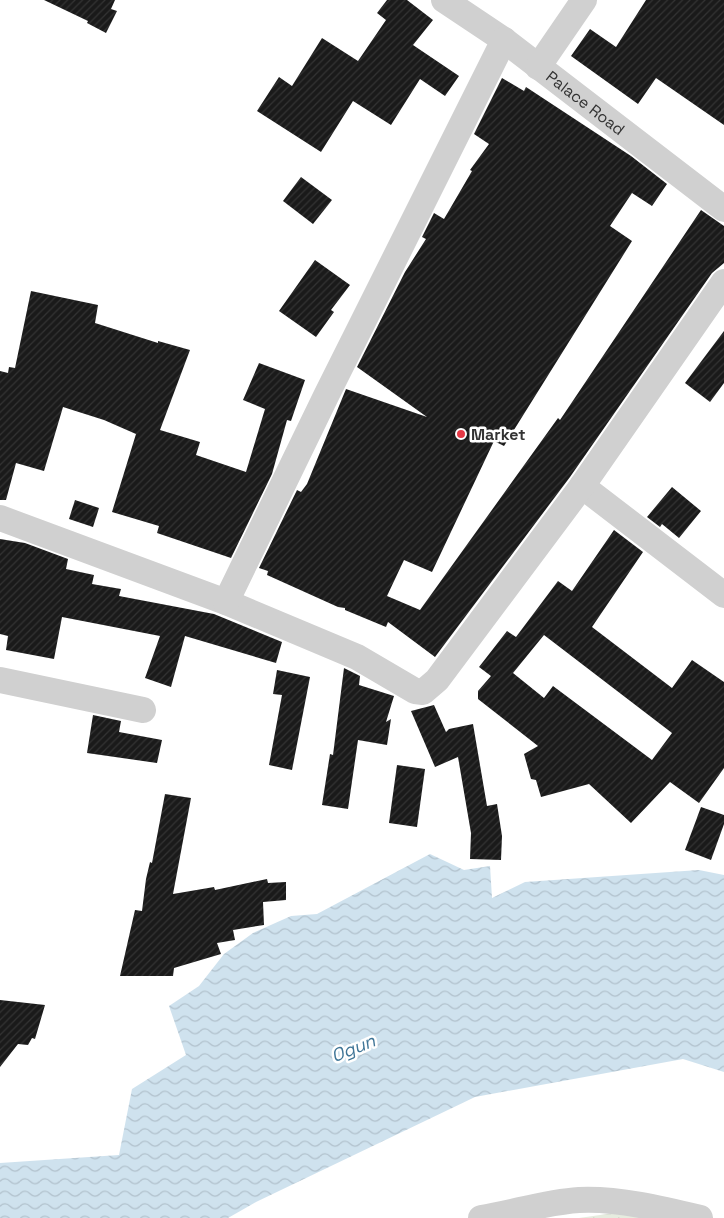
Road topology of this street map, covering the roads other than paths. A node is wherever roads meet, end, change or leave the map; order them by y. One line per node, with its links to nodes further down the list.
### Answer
1 (444, 0): 3 (street, Palace Road)
2 (584, 0): 4 (street)
3 (504, 40): 4 (street, Palace Road); 10 (street)
4 (538, 67): 5 (street, Palace Road)
5 (724, 209)
6 (724, 282): 7 (street)
7 (582, 486): 9 (street); 10 (street)
8 (0, 518): 10 (street)
9 (724, 595)
10 (226, 602)
11 (0, 680): 12 (street)
12 (143, 710)
13 (481, 1218): 14 (street)
14 (700, 1218)

